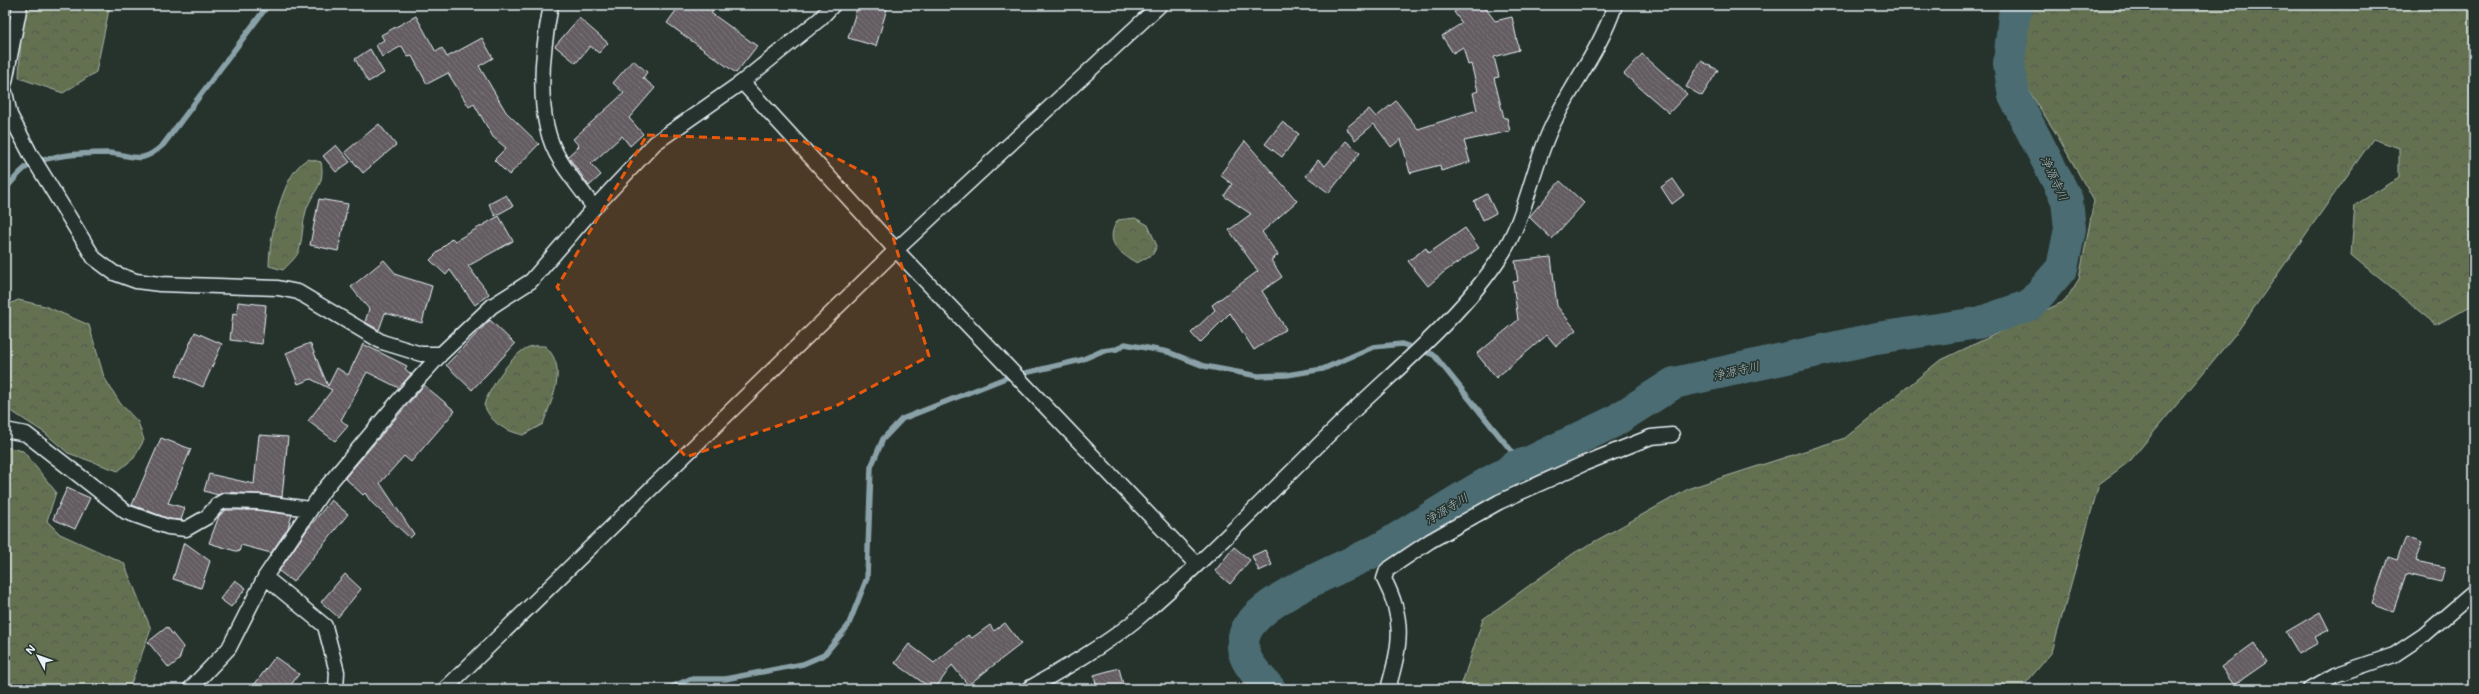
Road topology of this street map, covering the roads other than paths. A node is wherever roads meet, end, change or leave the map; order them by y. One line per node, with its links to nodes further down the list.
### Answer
1 (20, 5): 6 (street)
2 (551, 5): 9 (street)
3 (833, 5): 7 (street)
4 (1160, 5): 10 (street)
5 (1615, 5): 15 (street)
6 (5, 82)
7 (742, 82): 9 (street); 10 (street)
8 (5, 92): 11 (street)
9 (594, 208): 11 (street)
10 (896, 250): 15 (street); 20 (street)
11 (440, 354): 14 (street)
12 (5, 430): 14 (street)
13 (1672, 435): 22 (street)
14 (310, 509): 16 (street)
15 (1196, 564): 21 (street)
16 (265, 577): 18 (street); 19 (street)
17 (2474, 592): 23 (street)
18 (190, 689)
19 (336, 689)
20 (445, 689)
21 (1028, 689)
22 (1388, 689)
23 (2310, 689)

